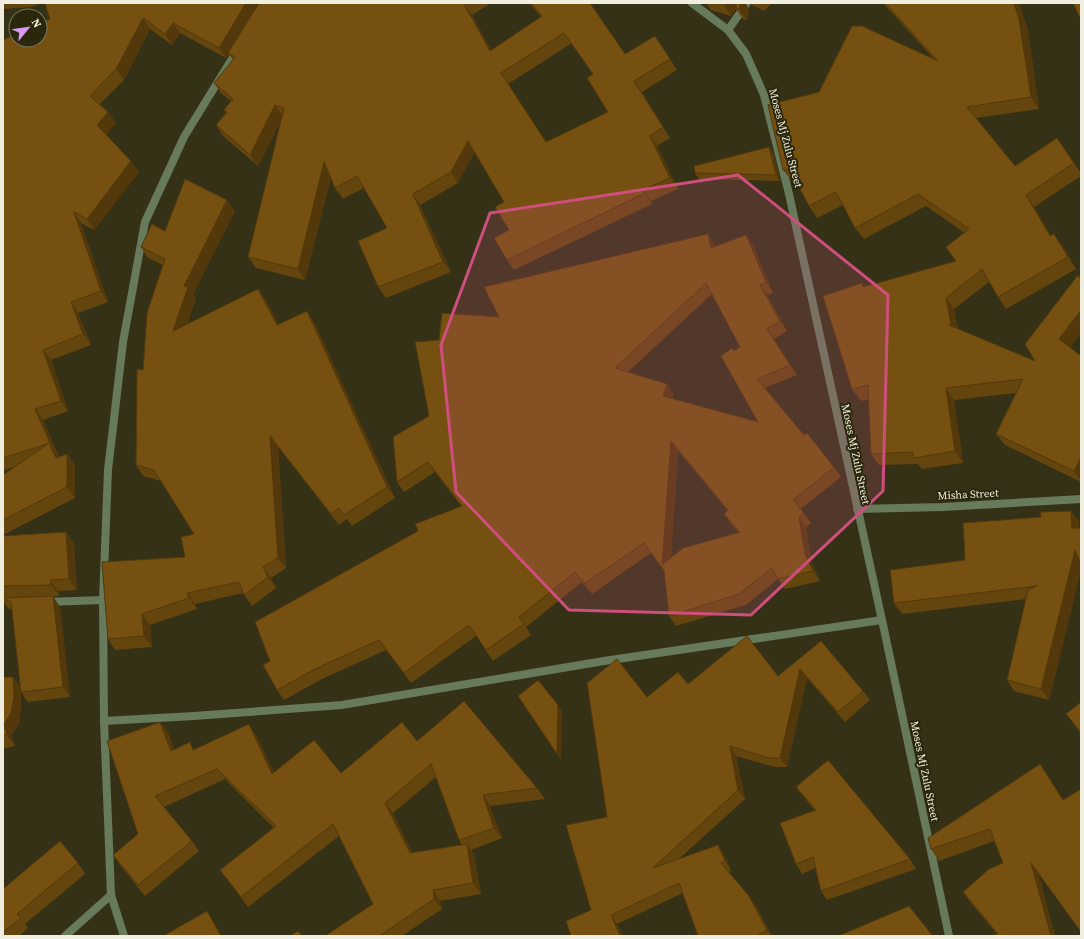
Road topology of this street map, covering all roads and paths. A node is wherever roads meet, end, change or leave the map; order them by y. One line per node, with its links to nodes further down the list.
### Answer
1 (692, 3): 3 (street, Moses Mj Zulu Street)
2 (747, 3): 3 (street)
3 (728, 30): 6 (street, Moses Mj Zulu Street)
4 (241, 43): 7 (street)
5 (1081, 499): 6 (street, Misha Street)
6 (857, 509): 9 (street, Moses Mj Zulu Street)
7 (103, 600): 8 (street); 10 (street)
8 (34, 602)
9 (882, 620): 10 (street); 14 (street, Moses Mj Zulu Street)
10 (104, 721): 11 (street)
11 (111, 895): 12 (street); 13 (street)
12 (65, 936)
13 (124, 936)
14 (949, 936)

